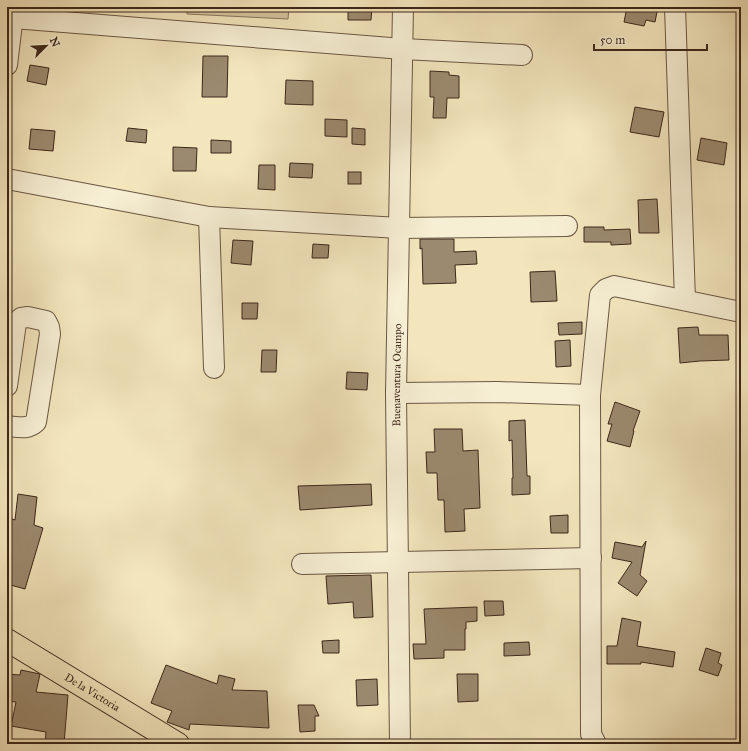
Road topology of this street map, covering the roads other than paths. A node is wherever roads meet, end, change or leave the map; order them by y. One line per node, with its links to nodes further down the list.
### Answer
1 (403, 7): 4 (street, Buenaventura Ocampo)
2 (675, 7): 11 (street)
3 (13, 12): 4 (street); 6 (street)
4 (403, 49): 5 (street); 10 (street, Buenaventura Ocampo)
5 (522, 55)
6 (7, 65)
7 (7, 179): 8 (street)
8 (209, 217): 10 (street); 13 (street)
9 (567, 226): 10 (street)
10 (398, 228): 15 (street, Buenaventura Ocampo)
11 (685, 300): 12 (street); 16 (street)
12 (741, 312)
13 (214, 368)
14 (7, 386): 17 (street)
15 (396, 393): 16 (street); 19 (street, Buenaventura Ocampo)
16 (590, 395): 18 (street)
17 (7, 426)
18 (591, 558): 19 (street); 24 (street)
19 (399, 561): 20 (street); 23 (street, Buenaventura Ocampo)
20 (302, 564)
21 (7, 640): 22 (main road, De la Victoria)
22 (178, 744)
23 (400, 744)
24 (596, 744)

